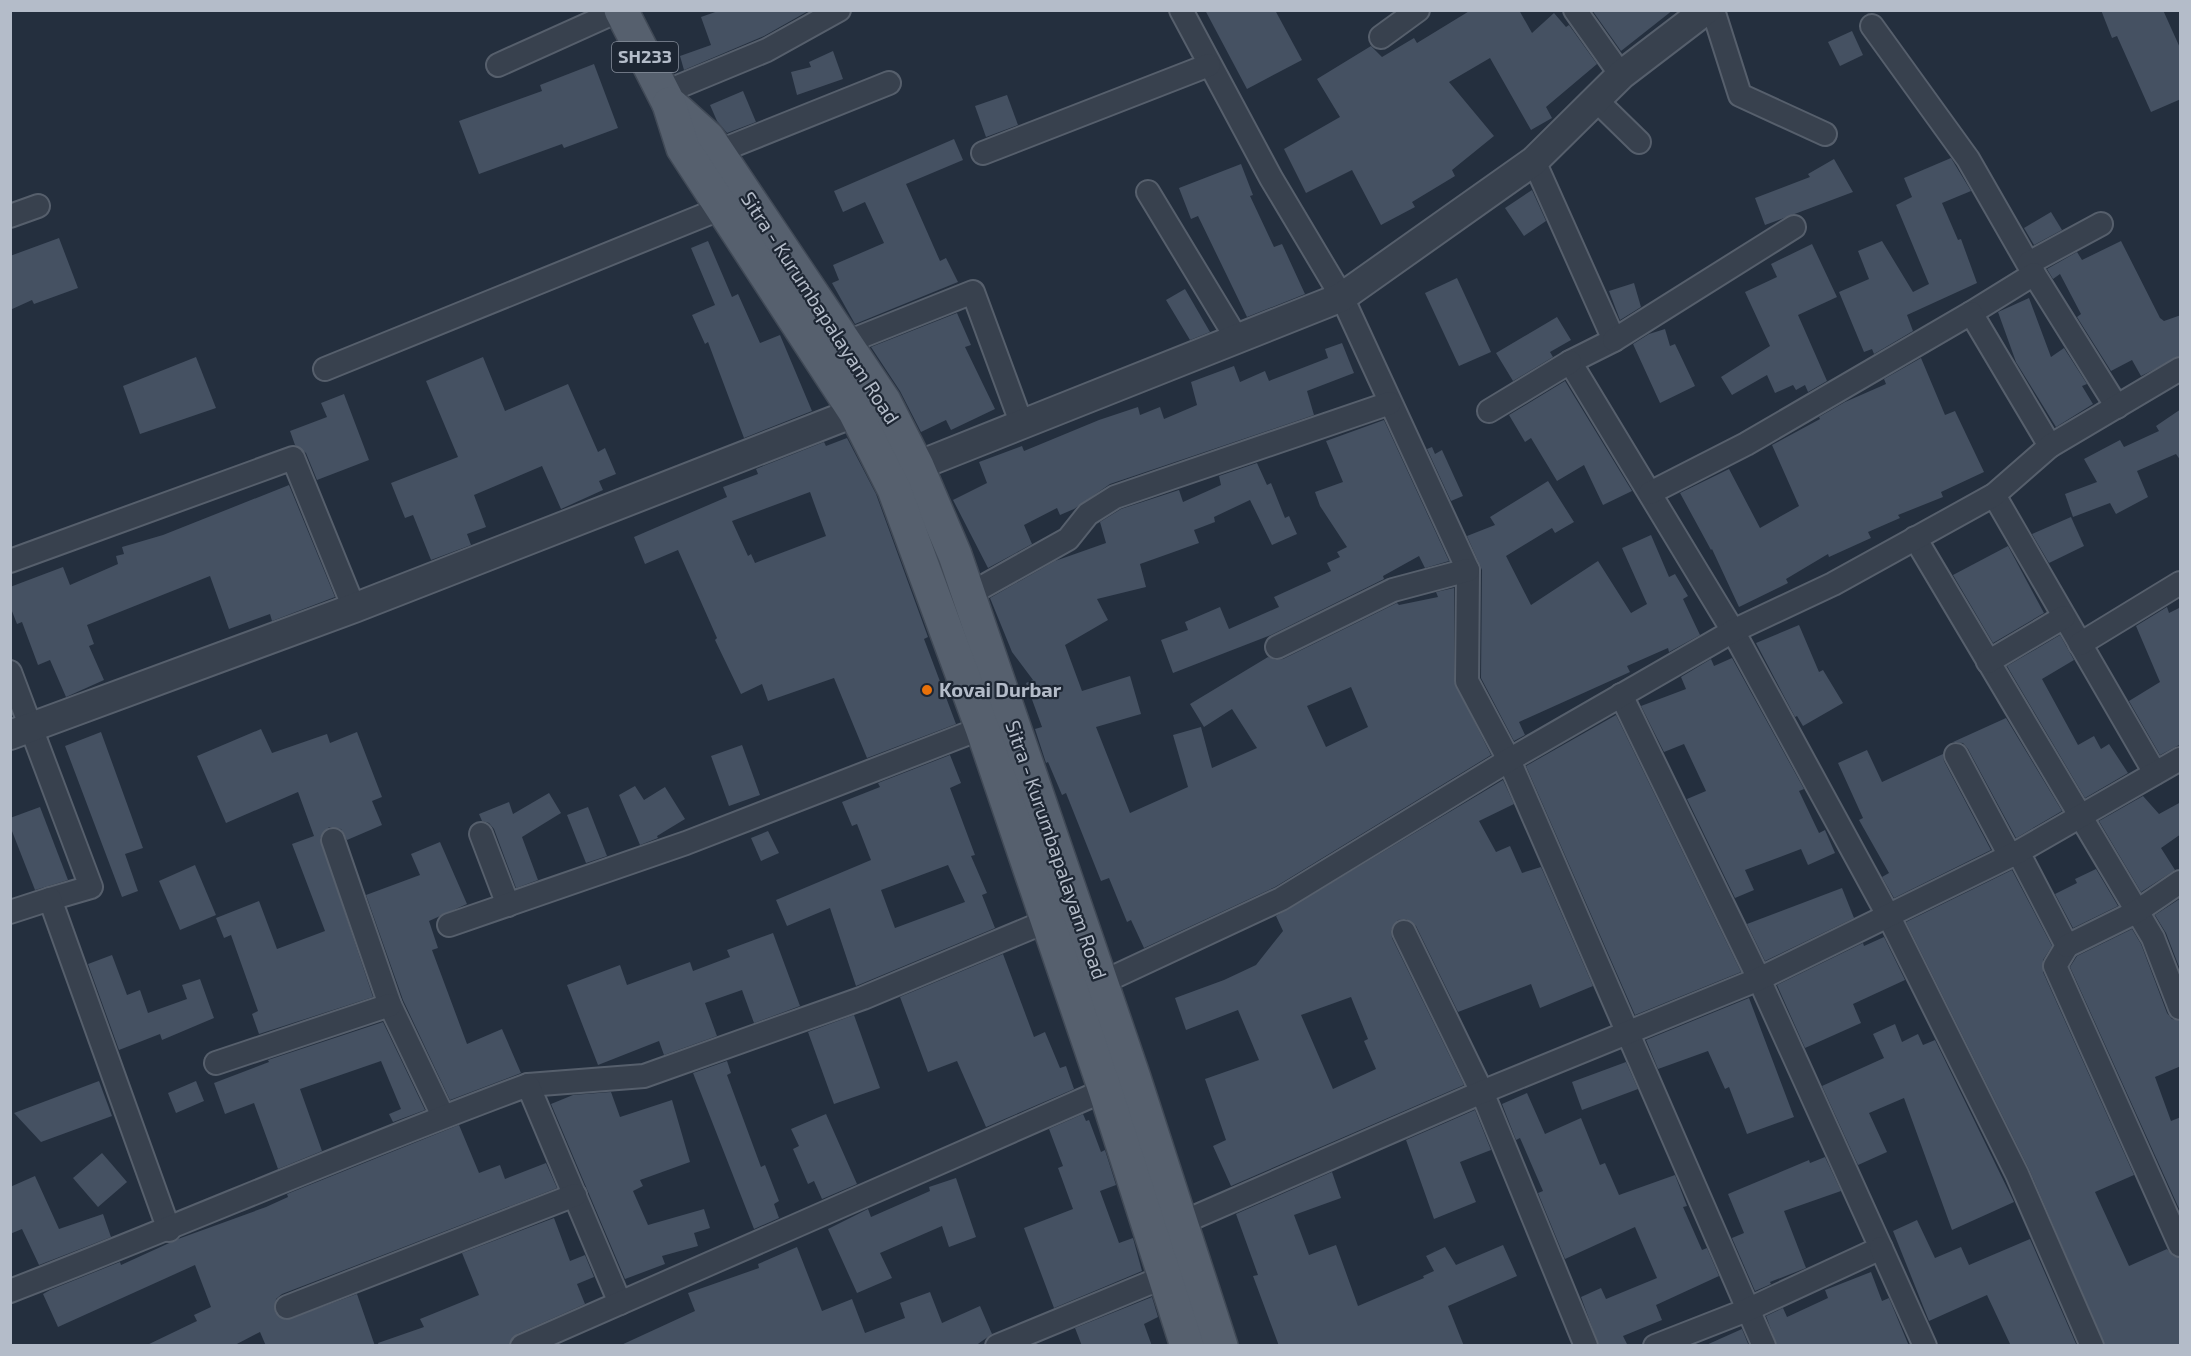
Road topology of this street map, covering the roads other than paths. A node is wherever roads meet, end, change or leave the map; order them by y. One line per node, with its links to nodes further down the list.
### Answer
1 (620, 10): 10 (street); 14 (main road, Sitra - Kurumbapalayam Road / SH233)
2 (839, 10): 14 (street)
3 (1181, 10): 11 (street)
4 (1418, 10): 9 (street)
5 (1575, 10): 12 (street)
6 (1706, 10): 12 (street)
7 (1713, 10): 16 (street)
8 (1872, 26): 27 (street)
9 (1381, 37)
10 (498, 65)
11 (1209, 65): 19 (street); 28 (street)
12 (1621, 75): 15 (street)
13 (889, 83): 18 (street)
14 (666, 98): 18 (main road, Sitra - Kurumbapalayam Road / SH233); 23 (main road)
15 (1596, 100): 17 (street); 20 (street)
16 (1825, 134)
17 (1639, 142)
18 (717, 152): 32 (main road, Sitra - Kurumbapalayam Road / SH233)
19 (983, 153)
20 (1534, 161): 28 (street); 31 (street)
21 (1148, 192): 30 (street)
22 (38, 206): 24 (street)
23 (722, 208): 34 (street); 37 (main road)
24 (10, 216)
25 (2101, 224): 27 (street)
26 (1794, 227): 31 (street)
27 (2032, 269): 29 (street); 38 (street)
28 (1342, 297): 30 (street); 36 (street)
29 (1971, 313): 41 (street); 43 (street)
30 (1237, 339): 40 (street)
31 (1614, 340): 33 (street)
32 (845, 343): 37 (main road, Sitra - Kurumbapalayam Road / SH233); 40 (street)
33 (1570, 362): 39 (street); 43 (street)
34 (325, 369)
35 (2181, 369): 38 (street)
36 (1390, 403): 47 (street); 49 (street)
37 (870, 406): 42 (main road, Sitra - Kurumbapalayam Road / SH233); 50 (street); 58 (main road)
38 (2116, 407): 41 (street)
39 (1489, 411)
40 (1022, 425): 42 (street)
41 (2050, 446): 44 (street)
42 (917, 466): 49 (main road, Sitra - Kurumbapalayam Road / SH233)
43 (1650, 493): 52 (street)
44 (1994, 495): 45 (street); 51 (street)
45 (1915, 538): 52 (street); 55 (street)
46 (10, 561): 50 (street)
47 (1468, 570): 54 (street); 61 (street)
48 (2181, 583): 53 (street)
49 (968, 595): 79 (main road, Sitra - Kurumbapalayam Road / SH233)
50 (354, 608): 59 (street)
51 (2064, 617): 53 (street); 55 (street)
52 (1733, 631): 57 (street); 73 (street)
53 (2080, 644): 63 (street)
54 (1277, 647)
55 (1988, 662): 64 (street)
56 (10, 672): 59 (street)
57 (1621, 695): 61 (street); 78 (street)
58 (982, 728): 70 (street); 74 (main road)
59 (21, 731): 69 (street)
60 (1956, 754): 67 (street)
61 (1509, 759): 79 (street); 82 (street)
62 (2181, 759): 63 (street)
63 (2155, 773): 64 (street)
64 (2081, 818): 67 (street); 72 (street)
65 (481, 834): 70 (street)
66 (333, 840): 80 (street)
67 (2014, 854): 73 (street); 77 (street)
68 (2181, 882): 72 (street)
69 (50, 899): 71 (street); 90 (street)
70 (508, 905): 75 (street)
71 (10, 912)
72 (2136, 912): 77 (street); 81 (street)
73 (1889, 917): 78 (street); 106 (street)
74 (1047, 921): 84 (street); 85 (main road)
75 (449, 925)
76 (1404, 932): 86 (street)
77 (2067, 946): 91 (street)
78 (1759, 979): 82 (street); 92 (street)
79 (1101, 983): 89 (main road, Sitra - Kurumbapalayam Road / SH233)
80 (390, 1005): 83 (street); 87 (street)
81 (2180, 1005)
82 (1628, 1032): 86 (street); 97 (street)
83 (216, 1063)
84 (528, 1085): 87 (street); 88 (street)
85 (1105, 1090): 93 (main road); 95 (street)
86 (1482, 1092): 89 (street); 102 (street)
87 (443, 1116): 90 (street)
88 (575, 1195): 95 (street); 96 (street)
89 (1181, 1223): 101 (main road, Sitra - Kurumbapalayam Road / SH233)
90 (169, 1230): 94 (street)
91 (2181, 1245)
92 (1881, 1248): 97 (street); 105 (street)
93 (1164, 1276): 99 (street); 100 (main road)
94 (10, 1291)
95 (620, 1303): 98 (street)
96 (287, 1307)
97 (1747, 1310): 103 (street); 104 (street)
98 (522, 1346)
99 (997, 1346)
100 (1186, 1346)
101 (1221, 1346)
102 (1586, 1346)
103 (1655, 1346)
104 (1764, 1346)
105 (1925, 1346)
106 (2092, 1346)

